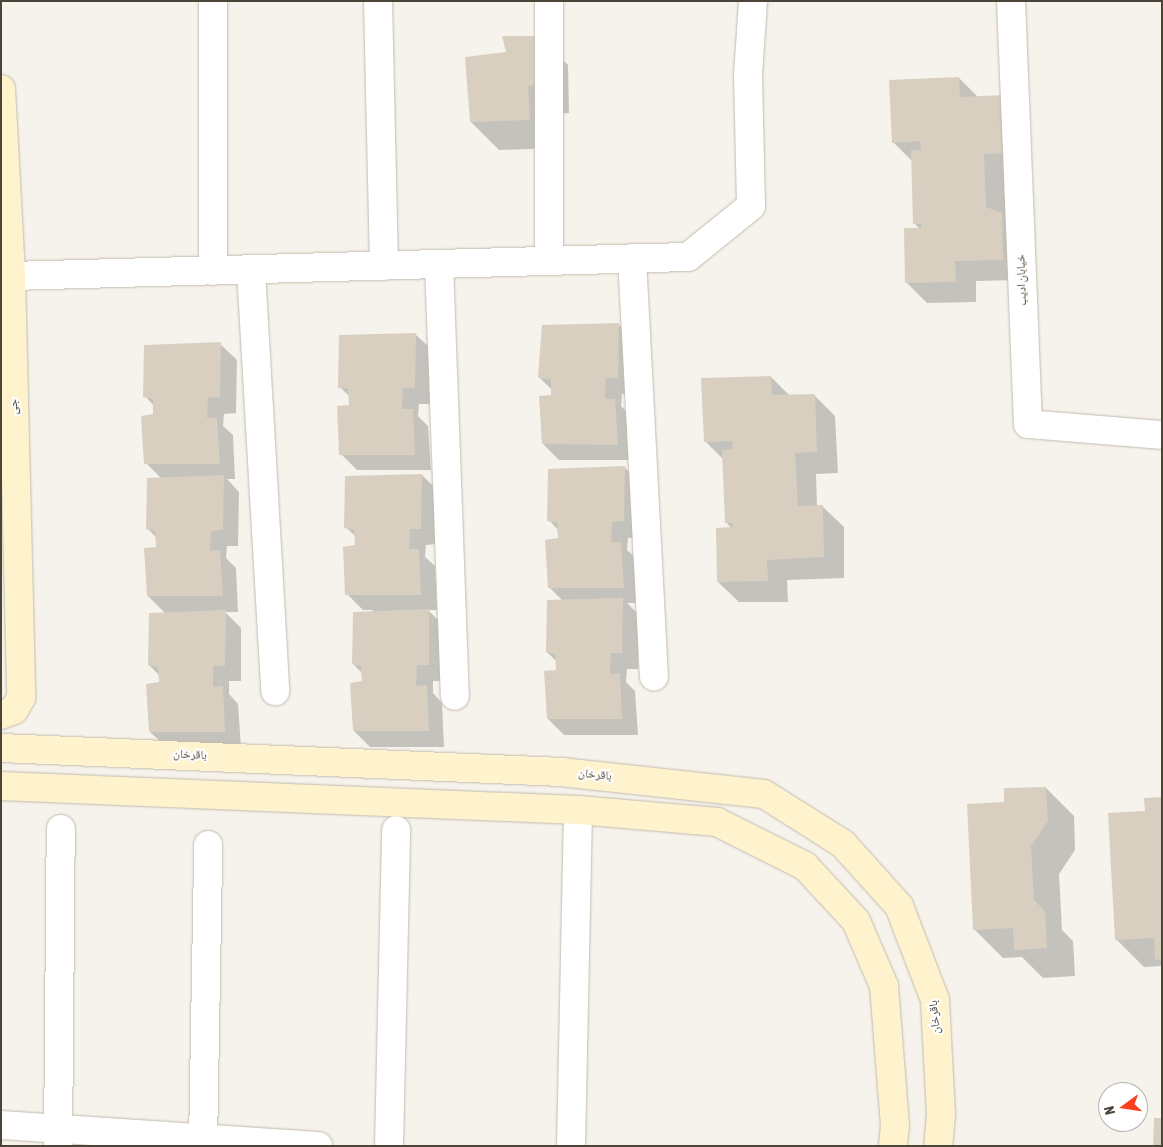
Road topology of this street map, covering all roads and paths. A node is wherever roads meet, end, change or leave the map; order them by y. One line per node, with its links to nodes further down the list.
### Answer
1 (213, 1): 12 (street)
2 (378, 1): 10 (street)
3 (549, 1): 8 (street)
4 (753, 1): 7 (street)
5 (1011, 1): 14 (street, خیابان ادیب)
6 (1, 89): 13 (street, جی)
7 (632, 258): 8 (street); 15 (street)
8 (549, 261): 9 (street)
9 (439, 264): 10 (street); 17 (street)
10 (384, 266): 11 (street)
11 (251, 270): 12 (street); 16 (street)
12 (213, 271): 13 (street)
13 (11, 276): 18 (street, جی)
14 (1162, 435)
15 (654, 676)
16 (275, 691)
17 (455, 696)
18 (1, 715)
19 (1, 748): 32 (street, باقرخان)
20 (1, 786): 21 (street)
21 (578, 810): 30 (street); 31 (street)
22 (61, 829): 26 (street)
23 (396, 830): 29 (street)
24 (208, 845): 27 (street)
25 (1, 1125): 26 (street)
26 (58, 1138): 27 (street)
27 (203, 1142): 28 (street)
28 (318, 1146)
29 (389, 1146)
30 (571, 1146)
31 (893, 1146)
32 (938, 1146)

